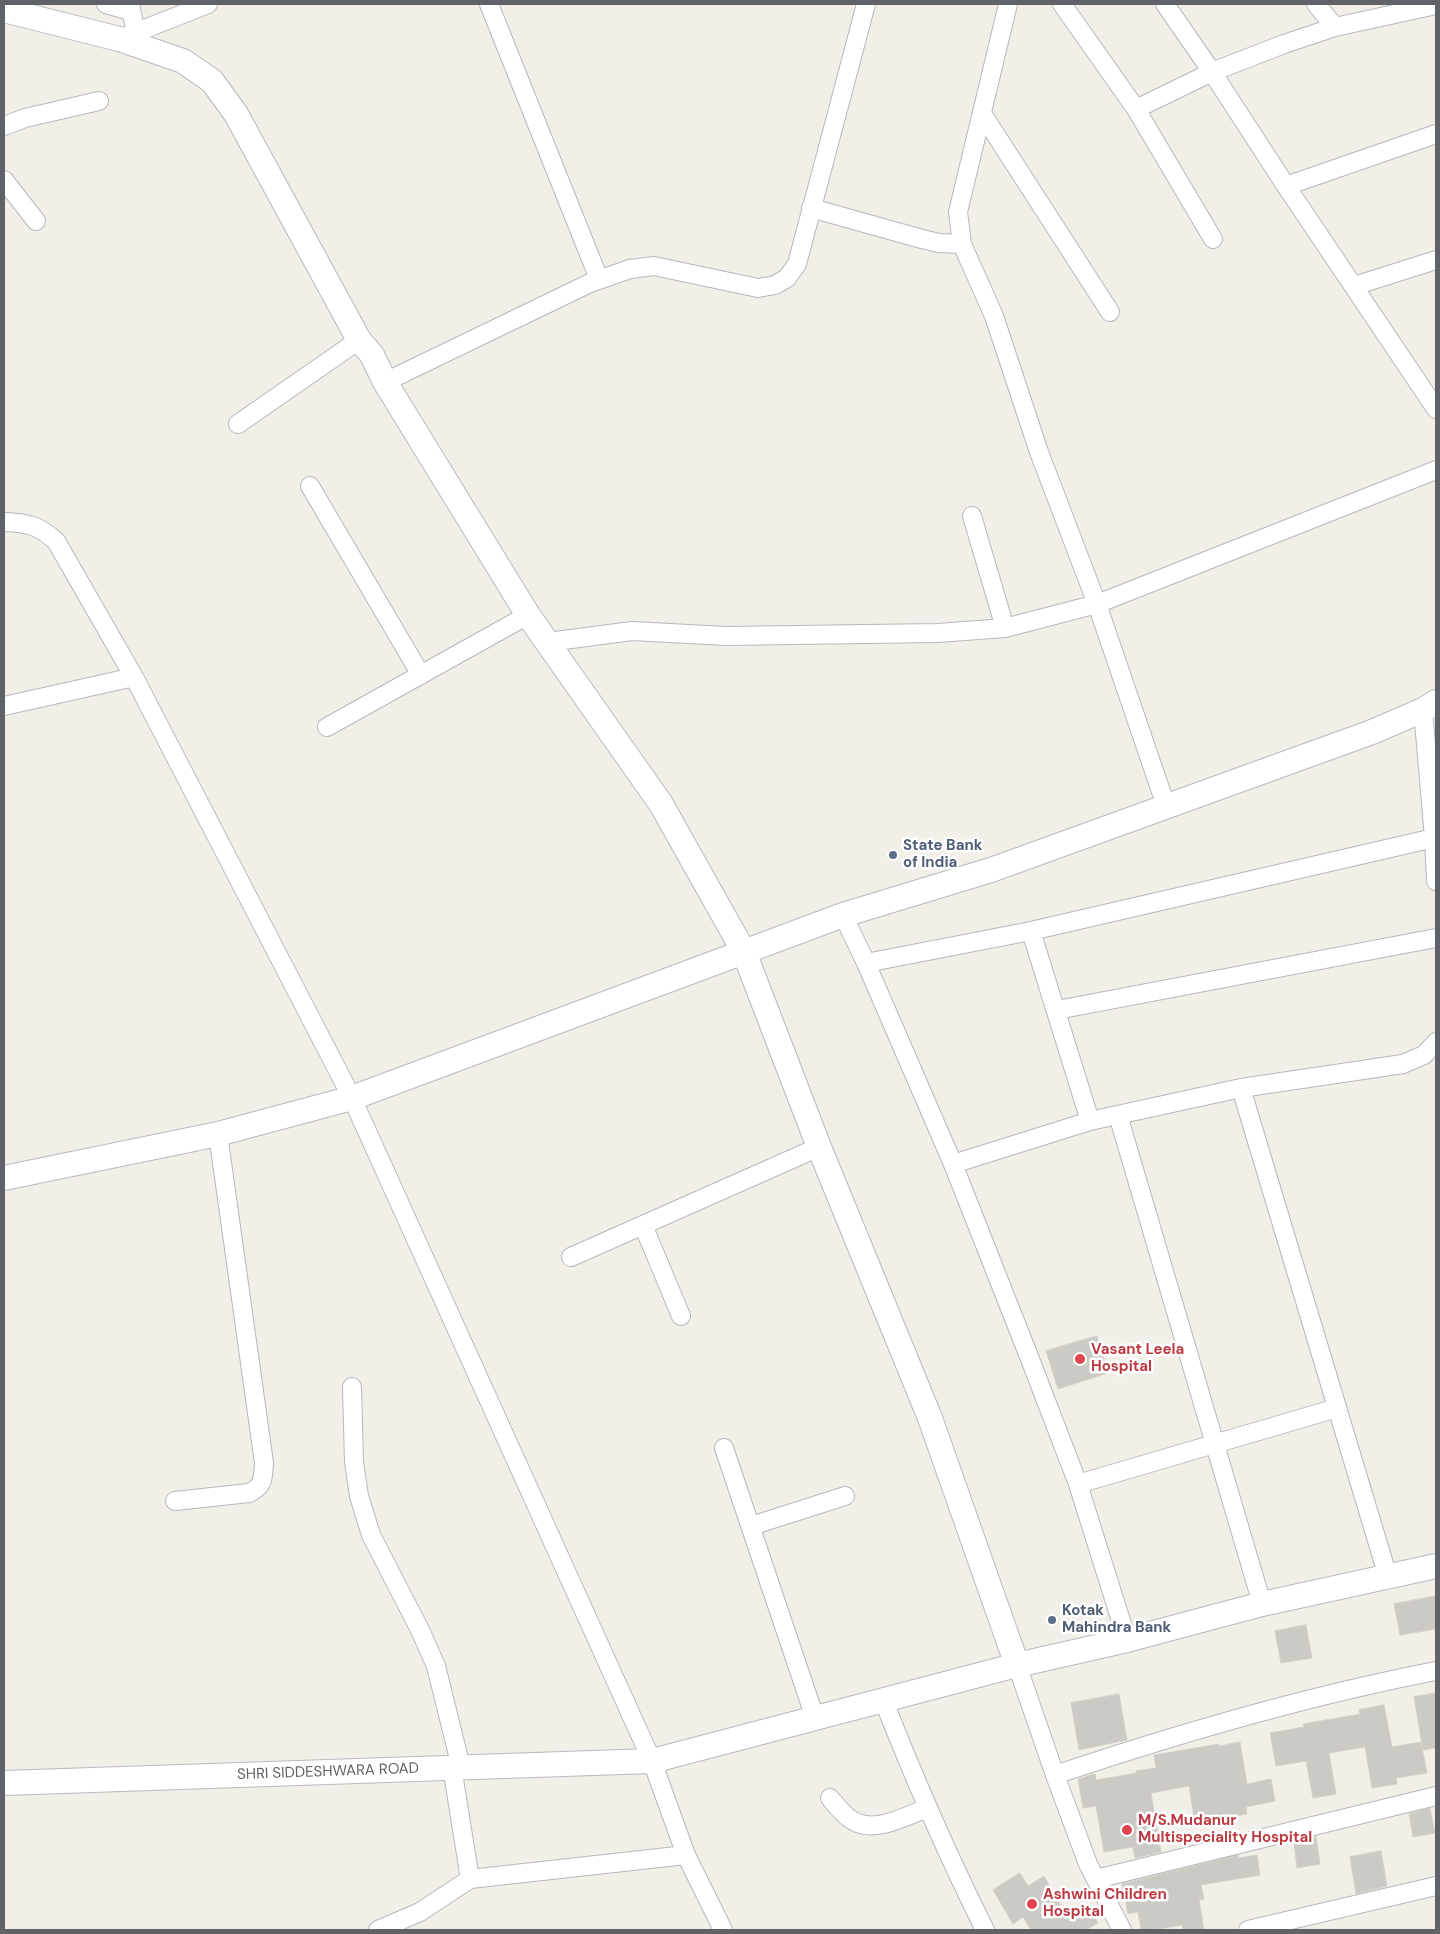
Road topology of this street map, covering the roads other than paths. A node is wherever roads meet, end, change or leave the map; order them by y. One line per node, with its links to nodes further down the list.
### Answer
1 (106, 4): 10 (street)
2 (208, 4): 13 (street)
3 (489, 4): 27 (street)
4 (866, 4): 22 (street)
5 (1008, 4): 17 (street)
6 (1062, 4): 16 (street)
7 (1165, 4): 14 (street)
8 (1316, 4): 12 (street)
9 (1433, 5): 12 (street)
10 (130, 7): 13 (street)
11 (4, 10): 13 (street)
12 (1335, 27): 14 (street)
13 (127, 36): 30 (street)
14 (1212, 72): 16 (street); 21 (street)
15 (99, 101): 18 (street)
16 (1136, 109): 24 (street)
17 (983, 115): 25 (street); 29 (street)
18 (4, 126)
19 (1436, 134): 21 (street)
20 (4, 180): 23 (street)
21 (1286, 186): 28 (street)
22 (811, 208): 25 (street); 27 (street)
23 (36, 221)
24 (1213, 239)
25 (962, 244): 38 (street)
26 (1436, 260): 28 (street)
27 (600, 279): 31 (street)
28 (1354, 286): 32 (street)
29 (1110, 312)
30 (360, 340): 31 (street); 33 (street)
31 (385, 382): 39 (street)
32 (1436, 409)
33 (238, 424)
34 (1436, 470): 38 (street)
35 (310, 486): 42 (street)
36 (972, 516): 40 (street)
37 (4, 522): 43 (street)
38 (1097, 604): 40 (street); 47 (street)
39 (528, 615): 41 (street); 42 (street)
40 (1005, 628): 41 (street)
41 (548, 642): 53 (street)
42 (421, 674): 46 (street)
43 (134, 676): 44 (street); 58 (street)
44 (4, 706)
45 (1430, 706): 47 (street); 48 (street)
46 (327, 727)
47 (1166, 806): 50 (street)
48 (1434, 838): 49 (street); 51 (street)
49 (1436, 881)
50 (843, 915): 53 (street); 54 (street)
51 (1031, 931): 54 (street); 55 (street)
52 (1436, 938): 55 (street)
53 (744, 952): 58 (street); 62 (street)
54 (866, 963): 63 (street)
55 (1057, 1010): 60 (street)
56 (1436, 1042): 57 (street)
57 (1241, 1088): 59 (street); 69 (street)
58 (352, 1098): 61 (street); 84 (street)
59 (1118, 1114): 60 (street); 70 (street)
60 (1090, 1120): 63 (street)
61 (218, 1134): 64 (street); 74 (street)
62 (819, 1147): 65 (street); 80 (street)
63 (953, 1164): 72 (street)
64 (4, 1178)
65 (643, 1225): 66 (street); 67 (street)
66 (571, 1257)
67 (680, 1316)
68 (352, 1387): 85 (street)
69 (1337, 1408): 70 (street); 77 (street)
70 (1214, 1444): 72 (street); 78 (street)
71 (724, 1448): 75 (street)
72 (1078, 1484): 79 (street)
73 (846, 1496): 75 (street)
74 (175, 1501)
75 (751, 1526): 83 (street)
76 (1436, 1566): 77 (street, SHRI SIDDESHWARA ROAD)
77 (1388, 1577): 78 (street, SHRI SIDDESHWARA ROAD)
78 (1262, 1604): 79 (street, SHRI SIDDESHWARA ROAD)
79 (1127, 1640): 80 (street, SHRI SIDDESHWARA ROAD)
80 (1017, 1665): 82 (street, SHRI SIDDESHWARA ROAD); 86 (street)
81 (1436, 1671): 86 (street)
82 (883, 1699): 83 (street, SHRI SIDDESHWARA ROAD); 90 (street)
83 (815, 1718): 84 (street, SHRI SIDDESHWARA ROAD)
84 (652, 1761): 85 (street, SHRI SIDDESHWARA ROAD); 91 (street)
85 (456, 1767): 87 (street, SHRI SIDDESHWARA ROAD); 92 (street)
86 (1055, 1775): 93 (street)
87 (4, 1783)
88 (1436, 1796): 93 (street)
89 (830, 1798): 90 (street)
90 (927, 1808): 97 (street)
91 (686, 1855): 92 (street); 96 (street)
92 (470, 1879): 95 (street)
93 (1096, 1879): 98 (street)
94 (1436, 1886): 99 (street)
95 (378, 1930)
96 (723, 1930)
97 (985, 1930)
98 (1122, 1930)
99 (1248, 1930)

